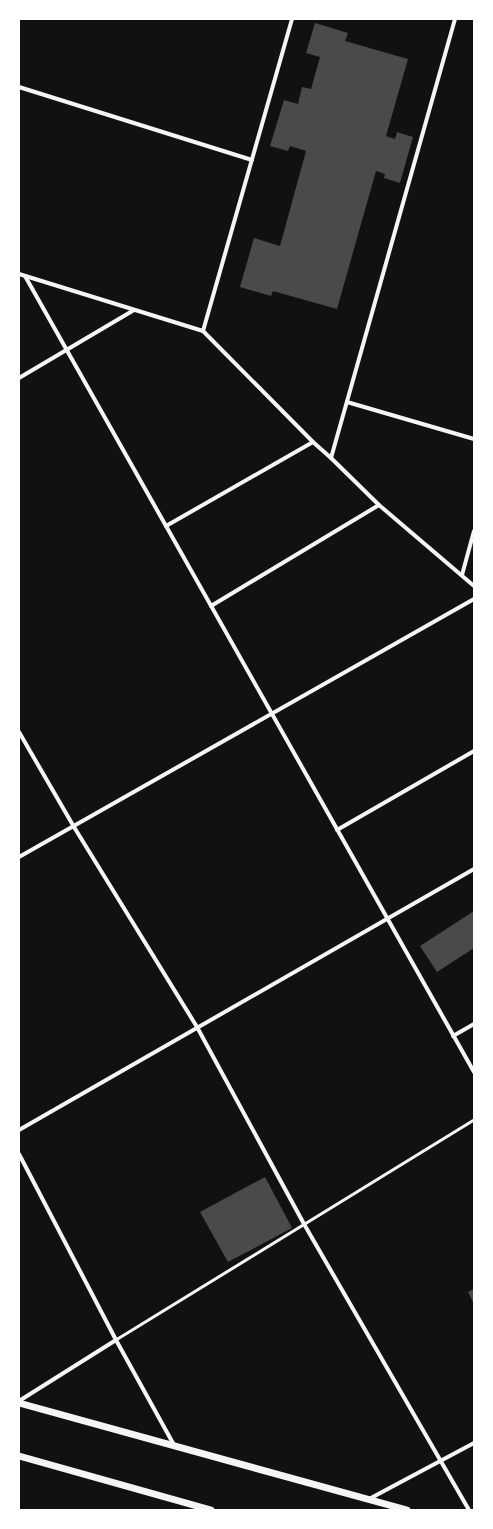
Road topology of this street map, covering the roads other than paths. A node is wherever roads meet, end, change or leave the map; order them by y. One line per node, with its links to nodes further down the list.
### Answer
1 (292, 19): 4 (street)
2 (455, 19): 11 (street)
3 (19, 87): 4 (street)
4 (252, 160): 8 (street)
5 (19, 274): 6 (street)
6 (24, 276): 7 (street); 9 (street)
7 (134, 310): 8 (street); 9 (street)
8 (203, 331): 13 (street)
9 (66, 350): 10 (street); 16 (street)
10 (19, 378)
11 (347, 402): 12 (street); 14 (street)
12 (474, 440)
13 (313, 442): 14 (street); 16 (street)
14 (331, 458): 15 (street)
15 (379, 505): 18 (street); 21 (street)
16 (166, 526): 21 (street)
17 (474, 531): 18 (street)
18 (462, 575): 19 (street)
19 (474, 586)
20 (474, 599): 22 (street)
21 (211, 606): 22 (street)
22 (272, 714): 25 (street); 26 (street)
23 (19, 732): 25 (street)
24 (474, 751): 26 (street)
25 (74, 827): 27 (street); 32 (street)
26 (337, 830): 30 (street)
27 (21, 854): 28 (street)
28 (19, 857)
29 (474, 869): 30 (street)
30 (387, 919): 32 (street); 33 (street)
31 (474, 1024): 33 (street)
32 (197, 1027): 36 (street); 38 (street)
33 (453, 1036): 34 (street)
34 (474, 1072)
35 (474, 1120): 38 (lane)
36 (19, 1130)
37 (19, 1154): 39 (street)
38 (304, 1224): 39 (lane); 44 (street)
39 (116, 1340): 40 (street); 42 (street)
40 (19, 1402): 42 (street)
41 (474, 1443): 44 (street)
42 (174, 1445): 45 (street)
43 (19, 1456): 46 (street)
44 (440, 1461): 45 (street); 48 (street)
45 (369, 1499): 47 (street)
46 (211, 1510)
47 (407, 1510)
48 (469, 1510)

